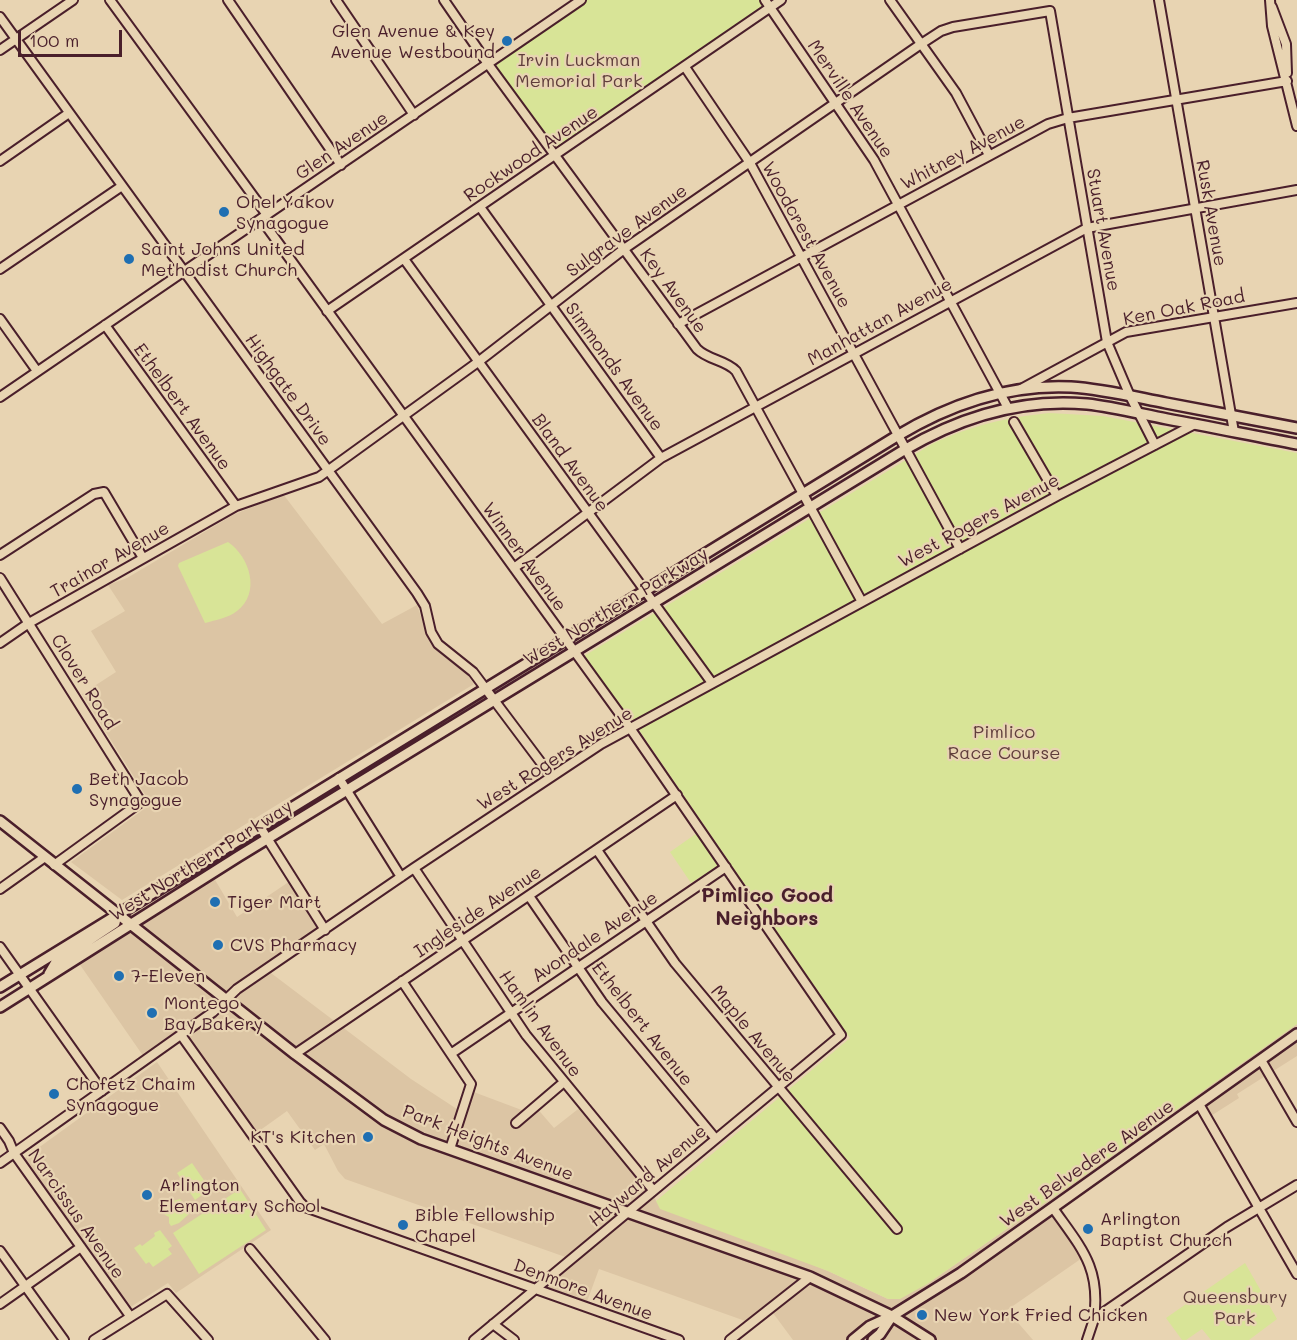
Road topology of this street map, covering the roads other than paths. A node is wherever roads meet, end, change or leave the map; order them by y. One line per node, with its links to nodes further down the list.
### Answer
1 (73, 0): 15 (street)
2 (110, 0): 41 (street, Winner Avenue)
3 (228, 0): 35 (street)
4 (336, 0): 28 (street)
5 (444, 0): 21 (street, Key Avenue)
6 (581, 0): 21 (street, Glen Avenue)
7 (765, 0): 12 (street, Merville Avenue)
8 (782, 0): 12 (street, Rockwood Avenue)
9 (890, 0): 18 (street)
10 (1159, 0): 24 (street, Rusk Avenue)
11 (1270, 3): 17 (street); 19 (street)
12 (770, 8): 22 (street, Rockwood Avenue); 25 (street, Merville Avenue)
13 (1050, 11): 18 (street, Sulgrave Avenue); 29 (street, Stuart Avenue)
14 (0, 17): 15 (street, Highgate Drive)
15 (16, 39): 20 (street); 27 (street, Highgate Drive)
16 (1297, 41): 19 (street)
17 (1276, 43): 19 (street); 23 (street)
18 (921, 44): 25 (street, Sulgrave Avenue); 31 (street)
19 (1286, 44): 23 (street)
20 (0, 50)
21 (488, 64): 28 (street, Glen Avenue); 32 (street, Key Avenue)
22 (685, 67): 32 (street, Rockwood Avenue); 34 (street, Woodcrest Avenue)
23 (1287, 81): 24 (street, Whitney Avenue); 26 (street)
24 (1177, 101): 29 (street, Whitney Avenue); 40 (street, Rusk Avenue)
25 (836, 103): 34 (street, Sulgrave Avenue); 38 (street, Merville Avenue)
26 (1295, 103): 30 (street)
27 (69, 114): 33 (street); 36 (street, Highgate Drive)
28 (414, 115): 35 (street, Glen Avenue)
29 (1068, 118): 31 (street, Whitney Avenue); 42 (street, Stuart Avenue)
30 (1297, 126)
31 (989, 155): 38 (street, Whitney Avenue)
32 (555, 156): 39 (street, Rockwood Avenue); 43 (street, Key Avenue)
33 (0, 161)
34 (750, 163): 43 (street, Sulgrave Avenue); 44 (street, Woodcrest Avenue)
35 (341, 165): 41 (street, Glen Avenue)
36 (122, 186): 46 (street); 47 (street, Highgate Drive)
37 (1297, 190): 40 (street, Manhattan Avenue)
38 (898, 204): 44 (street, Whitney Avenue); 48 (street, Merville Avenue)
39 (480, 207): 45 (street, Rockwood Avenue); 50 (street, Simmonds Avenue)
40 (1195, 208): 42 (street, Manhattan Avenue); 52 (street, Rusk Avenue)
41 (264, 217): 47 (street, Glen Avenue); 51 (street, Winner Avenue)
42 (1087, 228): 48 (street, Manhattan Avenue); 56 (street, Stuart Avenue)
43 (624, 249): 50 (street, Sulgrave Avenue); 54 (street, Key Avenue)
44 (801, 257): 54 (street, Whitney Avenue); 57 (street, Woodcrest Avenue)
45 (404, 259): 51 (street, Rockwood Avenue); 58 (street, Bland Avenue)
46 (0, 269)
47 (184, 272): 55 (street, Glen Avenue); 78 (street, Highgate Drive)
48 (951, 301): 57 (street, Manhattan Avenue); 61 (street, Merville Avenue)
49 (1297, 303): 52 (street, Ken Oak Road)
50 (551, 305): 58 (street, Sulgrave Avenue); 77 (street, Simmonds Avenue)
51 (327, 311): 67 (street, Winner Avenue)
52 (1214, 316): 56 (street, Ken Oak Road); 68 (street, Rusk Avenue)
53 (0, 319): 59 (street)
54 (678, 324): 64 (street, Key Avenue)
55 (105, 325): 59 (street, Glen Avenue); 81 (street, Ethelbert Avenue)
56 (1107, 342): 60 (street, Ken Oak Road); 62 (street, Stuart Avenue)
57 (854, 354): 64 (street, Manhattan Avenue); 73 (street, Woodcrest Avenue)
58 (478, 362): 67 (street, Sulgrave Avenue); 83 (street, Bland Avenue)
59 (37, 371): 63 (street, Glen Avenue)
60 (1018, 390): 61 (main road, West Northern Parkway); 62 (main road, West Northern Parkway)
61 (1000, 393): 65 (street, Merville Avenue); 73 (main road, West Northern Parkway)
62 (1130, 396): 66 (street, Stuart Avenue); 68 (main road, West Northern Parkway)
63 (0, 397)
64 (756, 407): 77 (street, Manhattan Avenue); 79 (street, Key Avenue)
65 (1008, 408): 66 (main road, West Northern Parkway); 76 (main road, West Northern Parkway)
66 (1139, 413): 70 (main road, West Northern Parkway); 75 (street, Stuart Avenue)
67 (403, 416): 78 (street, Sulgrave Avenue); 87 (street, Winner Avenue)
68 (1231, 416): 71 (main road, West Northern Parkway); 72 (street, Rusk Avenue)
69 (1014, 422): 80 (street)
70 (1195, 424): 72 (main road, West Northern Parkway); 75 (street, West Rogers Avenue)
71 (1297, 428)
72 (1234, 432): 74 (main road, West Northern Parkway)
73 (897, 436): 76 (street, Woodcrest Avenue); 79 (main road, West Northern Parkway)
74 (1297, 444)
75 (1155, 445): 80 (street, West Rogers Avenue)
76 (904, 450): 82 (main road, West Northern Parkway); 84 (street, Woodcrest Avenue)
77 (661, 458): 83 (street, Manhattan Avenue)
78 (328, 470): 81 (street, Sulgrave Avenue); 97 (street, Highgate Drive)
79 (804, 493): 82 (street, Key Avenue); 89 (main road, West Northern Parkway)
80 (1057, 496): 84 (street, West Rogers Avenue)
81 (236, 506): 86 (street, Trainor Avenue)
82 (811, 507): 90 (street, Key Avenue); 91 (main road, West Northern Parkway)
83 (588, 513): 87 (street, Manhattan Avenue); 89 (street, Bland Avenue)
84 (960, 549): 90 (street, West Rogers Avenue)
85 (0, 555): 86 (street)
86 (143, 558): 92 (street, Trainor Avenue)
87 (514, 568): 93 (street, Winner Avenue)
88 (0, 578): 92 (street, Clover Road)
89 (644, 591): 91 (street, Bland Avenue); 93 (main road, West Northern Parkway)
90 (862, 602): 96 (street, West Rogers Avenue)
91 (653, 604): 95 (main road, West Northern Parkway); 96 (street, Bland Avenue)
92 (29, 623): 94 (street, Trainor Avenue); 109 (street, Clover Road)
93 (565, 639): 95 (street, Winner Avenue); 97 (main road, West Northern Parkway)
94 (0, 643)
95 (575, 652): 98 (main road, West Northern Parkway); 99 (street, Winner Avenue)
96 (712, 683): 99 (street, West Rogers Avenue)
97 (486, 687): 98 (street, Highgate Drive); 101 (main road, West Northern Parkway)
98 (495, 700): 100 (street, Highgate Drive); 102 (main road, West Northern Parkway)
99 (630, 728): 100 (street, West Rogers Avenue); 103 (street, Winner Avenue)
100 (551, 776): 111 (street, West Rogers Avenue)
101 (339, 778): 102 (street); 105 (main road, West Northern Parkway)
102 (347, 790): 106 (main road, West Northern Parkway); 112 (street)
103 (677, 795): 107 (street, Ingleside Avenue); 110 (street, Winner Avenue)
104 (0, 821): 108 (main road, Park Heights Avenue)
105 (260, 827): 106 (street); 115 (main road, West Northern Parkway)
106 (267, 838): 117 (main road, West Northern Parkway); 118 (street)
107 (597, 850): 114 (street, Ingleside Avenue); 116 (street, Maple Avenue)
108 (45, 858): 109 (main road, Park Heights Avenue); 113 (street)
109 (54, 865): 115 (main road, Park Heights Avenue)
110 (726, 867): 116 (street, Avondale Avenue); 132 (street, Winner Avenue)
111 (414, 868): 112 (street, West Rogers Avenue); 119 (street, Hamlin Avenue)
112 (401, 877): 118 (street, West Rogers Avenue)
113 (0, 889)
114 (530, 896): 119 (street, Ingleside Avenue); 121 (street, Ethelbert Avenue)
115 (117, 914): 117 (main road, Park Heights Avenue); 122 (main road, West Northern Parkway); 123 (main road)
116 (646, 921): 121 (street, Avondale Avenue); 137 (street, Maple Avenue)
117 (129, 924): 123 (main road, West Northern Parkway); 127 (main road, Park Heights Avenue)
118 (325, 930): 127 (street, West Rogers Avenue)
119 (462, 940): 124 (street, Ingleside Avenue); 129 (street, Hamlin Avenue)
120 (0, 947): 122 (street)
121 (578, 967): 129 (street, Avondale Avenue); 143 (street, Ethelbert Avenue)
122 (20, 974): 125 (main road, West Northern Parkway); 126 (street)
123 (48, 975): 126 (main road, West Northern Parkway)
124 (402, 981): 133 (street); 134 (street, Ingleside Avenue)
125 (0, 987)
126 (29, 988): 128 (main road, West Northern Parkway); 138 (street)
127 (226, 1000): 131 (street, West Rogers Avenue); 134 (main road, Park Heights Avenue)
128 (0, 1007)
129 (511, 1012): 133 (street, Avondale Avenue); 136 (street, Hamlin Avenue)
130 (1297, 1034): 135 (main road, West Belvedere Avenue)
131 (181, 1035): 138 (street, West Rogers Avenue); 159 (street, Denmore Avenue)
132 (841, 1035): 137 (street, Hayward Avenue)
133 (452, 1053): 144 (street)
134 (295, 1054): 144 (main road, Park Heights Avenue)
135 (1261, 1060): 139 (main road, West Belvedere Avenue); 140 (street)
136 (564, 1082): 141 (street); 148 (street, Hamlin Avenue)
137 (778, 1087): 143 (street, Hayward Avenue); 152 (street, Maple Avenue)
138 (102, 1091): 145 (street, West Rogers Avenue)
139 (1199, 1104): 149 (street); 150 (main road, West Belvedere Avenue)
140 (1297, 1122)
141 (516, 1123)
142 (0, 1128): 145 (street, Narcissus Avenue)
143 (715, 1138): 148 (street, Hayward Avenue)
144 (450, 1149): 151 (main road, Park Heights Avenue)
145 (14, 1153): 146 (street, West Rogers Avenue); 153 (street, Narcissus Avenue)
146 (0, 1163)
147 (1297, 1185): 149 (street)
148 (653, 1190): 151 (street, Hayward Avenue)
149 (1258, 1207): 156 (street); 163 (street)
150 (1053, 1208): 162 (main road, West Belvedere Avenue); 163 (street)
151 (627, 1212): 157 (main road, Park Heights Avenue); 159 (street, Hayward Avenue)
152 (897, 1228)
153 (81, 1247): 158 (street); 161 (street, Narcissus Avenue)
154 (249, 1249): 168 (street)
155 (0, 1251): 158 (street)
156 (1297, 1274)
157 (810, 1277): 162 (main road, Park Heights Avenue); 172 (street)
158 (25, 1286): 160 (street); 165 (street)
159 (535, 1289): 164 (street, Hayward Avenue); 171 (street, Denmore Avenue)
160 (0, 1304)
161 (130, 1316): 166 (street); 167 (street)
162 (892, 1316): 173 (main road, West Belvedere Avenue); 174 (main road, West Belvedere Avenue); 175 (main road, Park Heights Avenue)
163 (1094, 1319): 176 (street)
164 (493, 1324): 169 (street, Hayward Avenue); 170 (street)
165 (64, 1340)
166 (96, 1340)
167 (208, 1340)
168 (325, 1340)
169 (474, 1340)
170 (514, 1340)
171 (679, 1340)
172 (730, 1340)
173 (853, 1340)
174 (873, 1340)
175 (930, 1340)
176 (1087, 1340)

